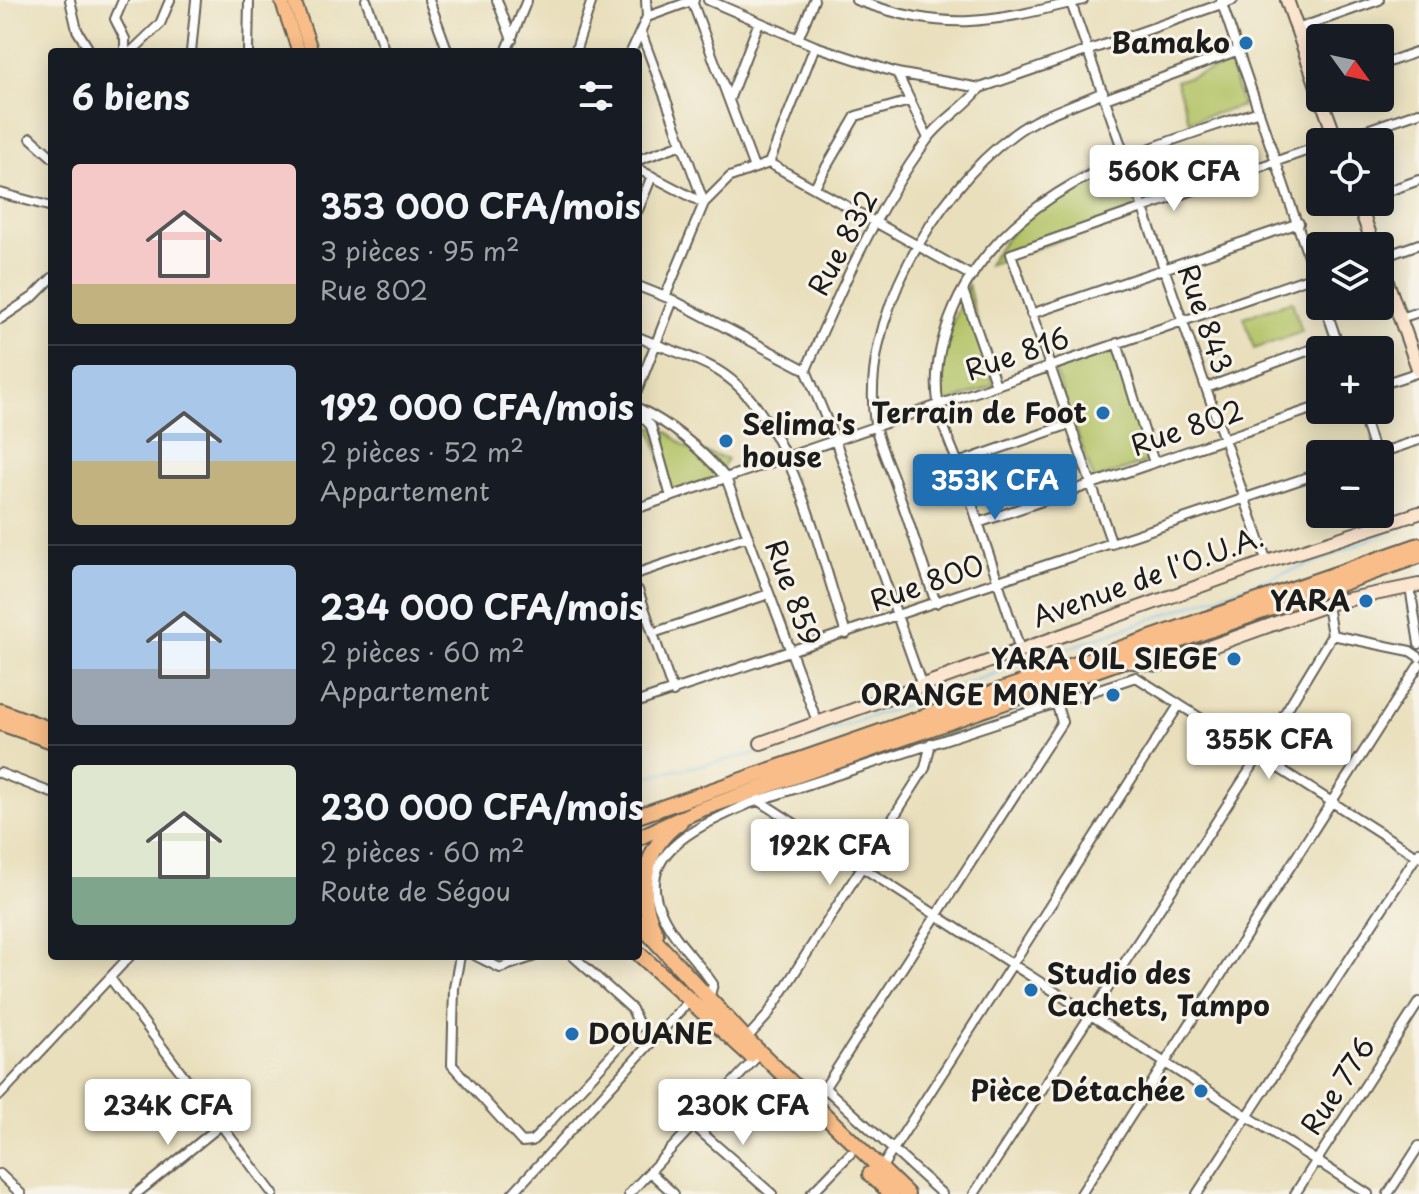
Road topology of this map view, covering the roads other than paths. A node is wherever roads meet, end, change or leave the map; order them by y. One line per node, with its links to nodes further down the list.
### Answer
1 (70, 0): 31 (street)
2 (123, 0): 32 (street)
3 (170, 0): 33 (street)
4 (196, 0): 34 (street)
5 (281, 0): 36 (main road)
6 (294, 0): 37 (main road)
7 (366, 0): 38 (street)
8 (429, 0): 39 (street)
9 (497, 0): 29 (street)
10 (527, 0): 29 (street)
11 (592, 0): 41 (street)
12 (646, 0): 24 (street)
13 (693, 0): 24 (street); 51 (street)
14 (708, 0): 25 (street)
15 (814, 0): 28 (street)
16 (856, 0): 21 (street)
17 (1083, 0): 21 (street)
18 (1233, 0): 23 (street)
19 (1287, 0): 26 (street)
20 (1379, 0): 26 (street)
21 (1071, 1): 43 (street, Rue 843)
22 (249, 2): 35 (street)
23 (1222, 2): 43 (street); 44 (street)
24 (647, 17): 27 (street)
25 (759, 22): 28 (street); 51 (street)
26 (1297, 29): 46 (street)
27 (641, 32): 42 (street); 58 (street)
28 (798, 39): 30 (street)
29 (512, 41): 40 (street)
30 (815, 46): 48 (street); 64 (street)
31 (88, 48)
32 (125, 48)
33 (135, 48)
34 (191, 48)
35 (248, 48)
36 (298, 48)
37 (311, 48)
38 (384, 48)
39 (447, 48)
40 (508, 48)
41 (576, 48)
42 (633, 48)
43 (1088, 51): 49 (street); 50 (street, Rue 843)
44 (1236, 51): 50 (street); 53 (street)
45 (1419, 51): 47 (street)
46 (1306, 53)
47 (1394, 60)
48 (897, 73): 49 (street); 52 (street)
49 (980, 88): 57 (street, Rue 832)
50 (1104, 96): 61 (street, Rue 843); 80 (street)
51 (729, 100): 65 (street)
52 (910, 101): 57 (street); 69 (street)
53 (1259, 111): 61 (street); 63 (street)
54 (1419, 112): 55 (street)
55 (1373, 128)
56 (31, 138): 60 (street)
57 (928, 138): 76 (street, Rue 832)
58 (682, 144): 62 (street); 73 (street)
59 (1306, 151): 63 (street)
60 (48, 153)
61 (1125, 157): 75 (street, Rue 843); 83 (street)
62 (642, 159)
63 (1277, 161): 75 (street); 77 (street)
64 (769, 163): 65 (street); 69 (street)
65 (754, 168): 73 (street)
66 (642, 171): 67 (street)
67 (652, 176): 72 (street); 73 (street)
68 (1419, 180): 70 (street)
69 (814, 188): 76 (street)
70 (1394, 189)
71 (0, 193): 74 (street)
72 (642, 200)
73 (704, 203): 88 (street)
74 (48, 206)
75 (1143, 207): 82 (street, Rue 843); 91 (street)
76 (877, 223): 80 (street); 100 (street, Rue 832)
77 (1299, 223): 78 (street); 82 (street)
78 (1306, 243)
79 (1419, 244): 81 (street)
80 (919, 247): 83 (street); 111 (street)
81 (1394, 254)
82 (1164, 269): 91 (street); 94 (street, Rue 843)
83 (972, 276): 87 (street)
84 (1306, 278): 94 (street, Rue 816)
85 (48, 282): 93 (street)
86 (642, 288): 88 (street)
87 (963, 290): 104 (street); 106 (street)
88 (669, 299): 97 (street); 100 (street)
89 (1394, 301): 92 (street)
90 (1419, 312): 92 (street)
91 (1031, 314): 99 (street)
92 (1400, 318): 101 (street)
93 (0, 319)
94 (1182, 321): 96 (street, Rue 816); 105 (street, Rue 843)
95 (642, 339): 97 (street)
96 (1117, 343): 99 (street, Rue 816); 118 (street)
97 (656, 345): 102 (street); 116 (street)
98 (1306, 355): 105 (street)
99 (1050, 366): 104 (street, Rue 816); 110 (street)
100 (806, 370): 113 (street)
101 (1419, 372): 103 (street)
102 (642, 379)
103 (1394, 380)
104 (996, 385): 106 (street, Rue 816)
105 (1206, 388): 112 (street, Rue 843)
106 (938, 405): 111 (street, Rue 816); 117 (street)
107 (1306, 411): 112 (street, Rue 802)
108 (642, 412): 119 (street)
109 (642, 415): 122 (street)
110 (1070, 424): 117 (street); 121 (street)
111 (875, 426): 113 (street, Rue 816); 137 (street)
112 (1224, 439): 118 (street, Rue 802); 123 (street, Rue 843)
113 (835, 440): 116 (street, Rue 816); 139 (street)
114 (1419, 440): 115 (street)
115 (1394, 448)
116 (787, 457): 119 (street, Rue 816); 141 (street)
117 (958, 463): 126 (street)
118 (1154, 463): 121 (street, Rue 802)
119 (726, 478): 122 (street, Rue 816); 127 (street, Rue 859)
120 (1306, 478): 123 (street, Rue 800)
121 (1091, 484): 126 (street, Rue 802); 128 (street)
122 (671, 497): 124 (street, Rue 816)
123 (1244, 499): 128 (street, Rue 800); 131 (street, Rue 843)
124 (642, 507)
125 (1419, 513): 131 (street, Avenue de l'O.U.A.)
126 (978, 523): 133 (street)
127 (748, 536): 132 (street); 135 (street, Rue 859)
128 (1112, 544): 133 (street, Rue 800)
129 (1419, 545): 170 (highway, Avenue de l'O.U.A.)
130 (1419, 556): 146 (highway)
131 (1267, 562): 144 (street, Avenue de l'O.U.A.)
132 (642, 572)
133 (998, 582): 137 (street, Rue 800); 144 (street)
134 (1415, 586): 138 (street); 143 (street)
135 (769, 594): 140 (street); 145 (street, Rue 859)
136 (642, 601): 140 (street)
137 (936, 603): 139 (street, Rue 800)
138 (1327, 605): 142 (street); 150 (street)
139 (897, 616): 141 (street, Rue 800); 151 (street)
140 (653, 633): 153 (street)
141 (846, 634): 145 (street, Rue 800)
142 (1332, 635): 147 (street); 164 (street)
143 (1419, 644)
144 (1020, 650): 151 (street, Avenue de l'O.U.A.)
145 (791, 652): 153 (street, Rue 800); 159 (street, Rue 859)
146 (1150, 652): 148 (highway); 150 (street)
147 (1419, 657)
148 (1125, 661): 150 (street); 152 (highway)
149 (1419, 665): 168 (street)
150 (1139, 671): 155 (street); 156 (street)
151 (922, 686): 159 (street, Avenue de l'O.U.A.)
152 (1051, 686): 155 (street); 167 (highway)
153 (673, 692): 154 (street, Rue 800)
154 (642, 701)
155 (1056, 703): 163 (street); 174 (street)
156 (1179, 705): 164 (street); 183 (street)
157 (0, 711): 160 (highway)
158 (0, 723): 161 (highway)
159 (818, 724): 162 (street, Avenue de l'O.U.A.)
160 (48, 729)
161 (48, 740)
162 (761, 743)
163 (931, 743): 167 (street); 173 (street)
164 (1259, 756): 168 (street); 188 (street)
165 (0, 773): 166 (street)
166 (48, 791)
167 (756, 797): 169 (highway); 173 (street); 185 (street)
168 (1333, 803): 172 (street); 191 (street)
169 (699, 810): 171 (highway); 177 (highway)
170 (642, 815)
171 (642, 836)
172 (1418, 855): 195 (street)
173 (861, 868): 174 (street); 189 (street)
174 (936, 916): 183 (street); 192 (street)
175 (642, 926): 177 (highway)
176 (642, 957): 186 (highway)
177 (671, 958): 185 (highway)
178 (126, 960): 184 (street)
179 (459, 960): 182 (street)
180 (484, 960): 181 (street)
181 (523, 960)
182 (577, 960)
183 (1011, 964): 188 (street); 199 (street)
184 (110, 978): 193 (street); 196 (street)
185 (709, 999): 189 (highway)
186 (690, 1000): 190 (highway); 208 (street)
187 (1419, 1002): 201 (street, Rue 776)
188 (1091, 1016): 191 (street); 216 (street)
189 (746, 1039): 194 (highway)
190 (754, 1060): 197 (street); 200 (highway)
191 (1164, 1063): 195 (street); 217 (street)
192 (825, 1088): 194 (street); 199 (street)
193 (0, 1095)
194 (814, 1104): 202 (highway)
195 (1247, 1116): 201 (street); 218 (street)
196 (221, 1125): 206 (street); 207 (street)
197 (693, 1125): 203 (street); 211 (street)
198 (1419, 1146): 221 (street)
199 (892, 1149): 202 (street); 215 (street)
200 (850, 1154): 212 (street); 213 (highway)
201 (1316, 1161): 219 (street, Rue 776); 220 (street)
202 (880, 1170): 214 (highway)
203 (650, 1172): 209 (street); 210 (street)
204 (0, 1174): 205 (street)
205 (21, 1194)
206 (136, 1194)
207 (273, 1194)
208 (512, 1194)
209 (629, 1194)
210 (674, 1194)
211 (772, 1194)
212 (811, 1194)
213 (892, 1194)
214 (907, 1194)
215 (942, 1194)
216 (974, 1194)
217 (1081, 1194)
218 (1197, 1194)
219 (1295, 1194)
220 (1368, 1194)
221 (1388, 1194)

